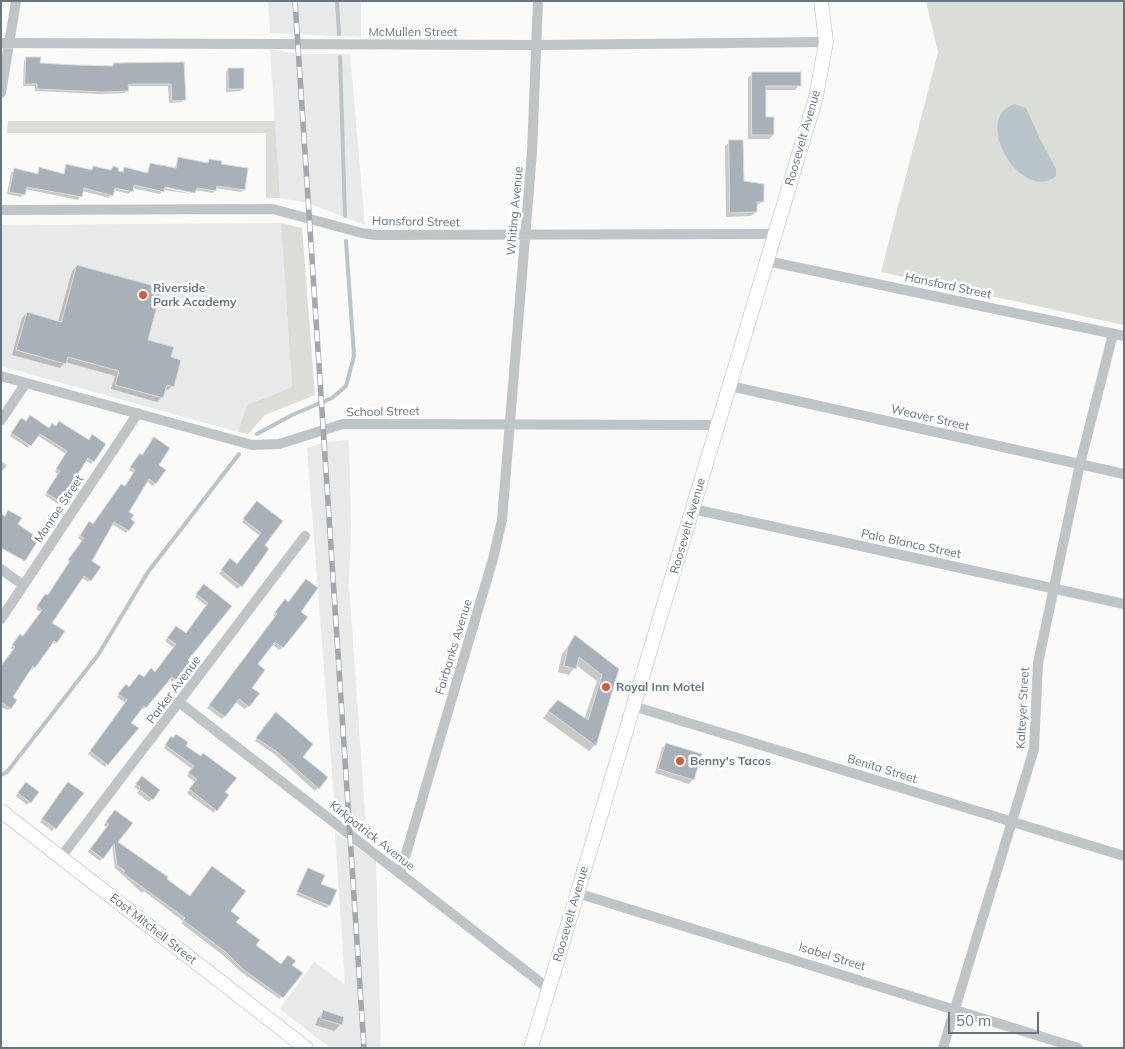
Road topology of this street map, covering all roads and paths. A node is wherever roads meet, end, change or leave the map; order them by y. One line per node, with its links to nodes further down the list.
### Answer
1 (16, 1): 5 (street)
2 (538, 1): 6 (street, Whiting Avenue)
3 (821, 1): 4 (main road, Roosevelt Avenue)
4 (826, 42): 6 (street, McMullen Street); 9 (main road, Roosevelt Avenue)
5 (6, 43): 6 (street, McMullen Street); 7 (street)
6 (538, 45): 10 (street, Whiting Avenue)
7 (1, 93)
8 (1, 210): 10 (street, Hansford Street)
9 (774, 234): 10 (street, Hansford Street); 11 (main road, Roosevelt Avenue)
10 (526, 235): 19 (street, Whiting Avenue)
11 (767, 260): 12 (street, Hansford Street); 16 (main road, Roosevelt Avenue)
12 (1112, 334): 13 (street, Hansford Street); 21 (street, Kalteyer Street)
13 (1124, 336)
14 (1, 376): 15 (street, School Street)
15 (26, 382): 17 (street, School Street); 18 (street)
16 (730, 386): 20 (main road, Roosevelt Avenue); 21 (street, Weaver Street)
17 (138, 413): 19 (street, School Street); 26 (street, Monroe Street)
18 (1, 420)
19 (511, 423): 20 (street, School Street); 36 (street, Fairbanks Avenue)
20 (718, 425): 23 (main road, Roosevelt Avenue)
21 (1080, 464): 22 (street, Weaver Street); 27 (street, Kalteyer Street)
22 (1124, 474)
23 (693, 509): 27 (street, Palo Blanco Street); 31 (main road, Roosevelt Avenue)
24 (305, 536): 30 (street, Parker Avenue)
25 (1, 569): 26 (street)
26 (23, 586): 29 (street, Monroe Street)
27 (1052, 587): 28 (street, Palo Blanco Street); 33 (street, Kalteyer Street)
28 (1124, 604)
29 (1, 619)
30 (180, 703): 35 (street, Parker Avenue); 36 (street, Kirkpatrick Avenue)
31 (633, 706): 33 (street, Benita Street); 37 (main road, Roosevelt Avenue)
32 (1, 811): 35 (main road, East Mitchell Street)
33 (1013, 822): 34 (street, Benita Street); 39 (street, Kalteyer Street)
34 (1124, 856)
35 (61, 857): 40 (main road, East Mitchell Street)
36 (400, 874): 38 (street, Kirkpatrick Avenue)
37 (577, 893): 38 (main road, Roosevelt Avenue); 39 (street, Isabel Street)
38 (549, 989): 41 (main road, Roosevelt Avenue)
39 (955, 1008): 42 (street, Kalteyer Street); 43 (street, Isabel Street)
40 (306, 1048)
41 (530, 1048)
42 (943, 1048)
43 (1078, 1048)

